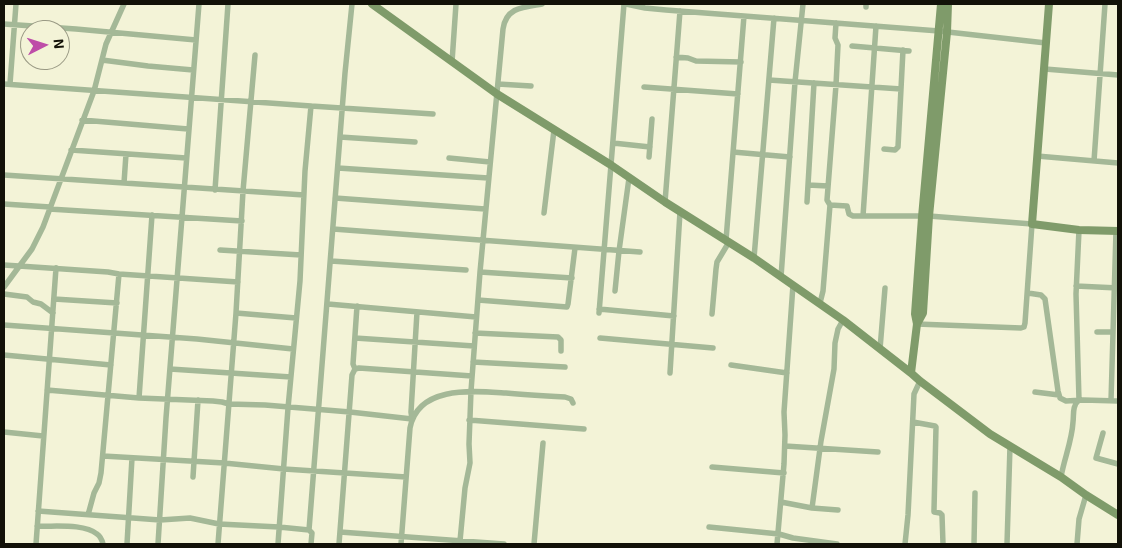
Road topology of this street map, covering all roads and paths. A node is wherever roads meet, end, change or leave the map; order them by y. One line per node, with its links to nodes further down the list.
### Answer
1 (16, 4): 21 (street)
2 (124, 4): 24 (street)
3 (199, 4): 25 (street)
4 (228, 4): 53 (street)
5 (352, 4): 56 (street)
6 (456, 4): 32 (street)
7 (542, 4): 42 (street)
8 (625, 4): 15 (street); 64 (street)
9 (803, 4): 18 (street)
10 (941, 4): 23 (main road)
11 (948, 4): 23 (main road)
12 (1049, 4): 26 (main road)
13 (1105, 4): 36 (street)
14 (376, 5): 32 (main road)
15 (680, 11): 16 (street); 30 (street)
16 (744, 16): 17 (street); 33 (street)
17 (774, 18): 18 (street); 38 (street)
18 (802, 20): 19 (street); 39 (street)
19 (836, 23): 22 (street); 43 (street)
20 (4, 24): 21 (street)
21 (14, 25): 24 (street); 41 (street)
22 (876, 26): 23 (street); 28 (street)
23 (943, 31): 26 (street); 103 (main road)
24 (111, 32): 25 (street); 31 (street)
25 (196, 40): 35 (street)
26 (1046, 43): 34 (main road)
27 (852, 46): 28 (street)
28 (875, 48): 46 (street); 47 (street)
29 (255, 55): 54 (street)
30 (676, 57): 33 (street); 48 (street)
31 (102, 60): 35 (street); 49 (street)
32 (452, 62): 50 (main road)
33 (741, 62): 51 (street)
34 (1045, 69): 36 (street); 71 (main road)
35 (193, 70): 52 (street)
36 (1100, 74): 37 (street); 76 (street)
37 (1118, 75)
38 (769, 80): 39 (street); 70 (street)
39 (795, 82): 40 (street); 73 (street)
40 (814, 83): 43 (street); 86 (street)
41 (7, 84): 49 (street)
42 (498, 84): 44 (street); 50 (street)
43 (836, 85): 46 (street); 87 (street)
44 (531, 86)
45 (644, 87): 48 (street)
46 (872, 87): 47 (street); 102 (street)
47 (901, 89): 66 (street)
48 (674, 90): 51 (street); 93 (street)
49 (94, 91): 52 (street); 59 (street)
50 (497, 94): 61 (main road); 77 (street)
51 (738, 94): 68 (street)
52 (191, 98): 53 (street); 60 (street)
53 (222, 100): 54 (street); 89 (street)
54 (251, 102): 55 (street); 90 (street)
55 (310, 106): 56 (street); 91 (street)
56 (342, 108): 57 (street); 62 (street)
57 (433, 114)
58 (652, 119): 65 (street)
59 (82, 120): 60 (street); 67 (street)
60 (188, 129): 74 (street)
61 (554, 130): 79 (main road); 100 (street)
62 (340, 137): 63 (street); 80 (street)
63 (415, 142)
64 (613, 143): 65 (street); 79 (street)
65 (650, 147): 72 (street)
66 (884, 149)
67 (71, 150): 69 (street); 84 (street)
68 (733, 152): 70 (street); 111 (street)
69 (126, 154): 74 (street); 85 (street)
70 (763, 155): 73 (street); 119 (street)
71 (1037, 156): 76 (street); 106 (main road)
72 (649, 157)
73 (790, 157): 128 (street)
74 (186, 158): 88 (street)
75 (449, 158): 77 (street)
76 (1094, 161): 78 (street)
77 (490, 162): 82 (street)
78 (1118, 164)
79 (611, 165): 83 (main road); 114 (street)
80 (338, 168): 82 (street); 92 (street)
81 (4, 175): 84 (street)
82 (488, 178): 98 (street)
83 (629, 178): 93 (main road); 115 (street)
84 (60, 179): 85 (street); 97 (street)
85 (124, 183): 88 (street)
86 (808, 185): 87 (street); 94 (street)
87 (828, 186): 96 (street)
88 (184, 188): 89 (street); 104 (street)
89 (215, 190): 90 (street)
90 (243, 191): 91 (street); 105 (street)
91 (304, 195): 118 (street)
92 (335, 198): 98 (street); 107 (street)
93 (665, 202): 99 (main road)
94 (807, 202)
95 (4, 204): 97 (street)
96 (830, 204): 102 (street); 143 (street)
97 (49, 208): 101 (street); 122 (street)
98 (485, 210): 110 (street)
99 (680, 212): 111 (main road); 150 (street)
100 (544, 213)
101 (152, 216): 104 (street); 127 (street)
102 (863, 216): 103 (street)
103 (926, 216): 106 (street); 154 (main road)
104 (182, 217): 105 (street); 129 (street)
105 (242, 221): 116 (street)
106 (1032, 224): 108 (main road); 138 (street)
107 (333, 229): 110 (street); 120 (street)
108 (1079, 230): 109 (main road); 133 (street)
109 (1117, 231): 136 (street)
110 (482, 241): 112 (street); 125 (street)
111 (727, 241): 119 (main road); 149 (street)
112 (575, 248): 114 (street); 130 (street)
113 (220, 250): 116 (street)
114 (604, 250): 115 (street); 150 (street)
115 (619, 251): 117 (street); 137 (street)
116 (240, 252): 118 (street); 131 (street)
117 (640, 252)
118 (301, 255): 152 (street)
119 (754, 258): 128 (main road)
120 (331, 261): 124 (street); 144 (street)
121 (4, 264): 122 (street)
122 (20, 266): 123 (street); 134 (street)
123 (56, 268): 126 (street); 140 (street)
124 (466, 270)
125 (480, 272): 130 (street); 141 (street)
126 (119, 274): 127 (street); 142 (street)
127 (148, 276): 129 (street); 161 (street)
128 (781, 277): 132 (main road)
129 (177, 278): 131 (street); 162 (street)
130 (572, 278): 141 (street)
131 (238, 282): 148 (street)
132 (793, 285): 143 (main road); 184 (street)
133 (1076, 286): 136 (street); 197 (street)
134 (4, 287)
135 (885, 288): 171 (street)
136 (1116, 288): 158 (street)
137 (615, 291)
138 (1028, 293): 154 (street); 193 (street)
139 (4, 294): 147 (street)
140 (54, 299): 142 (street); 147 (street)
141 (478, 300): 151 (street)
142 (116, 303): 160 (street)
143 (820, 303): 153 (main road)
144 (328, 304): 145 (street); 203 (street)
145 (357, 306): 146 (street); 163 (street)
146 (417, 312): 151 (street); 166 (street)
147 (53, 313): 156 (street)
148 (236, 313): 152 (street); 165 (street)
149 (712, 314)
150 (674, 316): 167 (street)
151 (476, 317): 159 (street)
152 (296, 318): 170 (street)
153 (843, 320): 171 (main road); 215 (street)
154 (917, 324): 185 (main road)
155 (4, 325): 156 (street)
156 (51, 329): 160 (street); 174 (street)
157 (1097, 332): 158 (street)
158 (1113, 332): 198 (street)
159 (475, 333): 168 (street); 172 (street)
160 (114, 334): 161 (street); 176 (street)
161 (143, 336): 162 (street); 194 (street)
162 (172, 338): 165 (street); 179 (street)
163 (354, 338): 166 (street); 180 (street)
164 (600, 338): 167 (street)
165 (234, 343): 170 (street); 181 (street)
166 (415, 343): 168 (street); 182 (street)
167 (672, 345): 169 (street); 183 (street)
168 (474, 346): 175 (street)
169 (713, 348)
170 (293, 349): 187 (street)
171 (880, 349): 185 (main road)
172 (561, 351)
173 (4, 355): 174 (street)
174 (49, 360): 176 (street); 189 (street)
175 (473, 362): 178 (street); 186 (street)
176 (111, 365): 192 (street)
177 (731, 365): 184 (street)
178 (565, 368)
179 (170, 369): 181 (street); 195 (street)
180 (355, 369): 182 (street); 204 (street)
181 (231, 373): 187 (street); 201 (street)
182 (413, 373): 186 (street); 205 (street)
183 (670, 373)
184 (787, 373): 213 (street)
185 (911, 373): 188 (main road)
186 (472, 376): 190 (street)
187 (291, 377): 202 (street)
188 (920, 381): 207 (street); 214 (main road)
189 (47, 390): 192 (street); 211 (street)
190 (471, 391): 200 (street); 205 (street); 206 (street)
191 (1036, 392): 193 (street)
192 (108, 395): 194 (street); 217 (street)
193 (1059, 396): 197 (street)
194 (138, 398): 195 (street)
195 (168, 399): 196 (street); 219 (street)
196 (198, 400): 201 (street); 220 (street)
197 (1079, 400): 198 (street); 230 (street)
198 (1111, 401): 199 (street)
199 (1118, 401)
200 (573, 403)
201 (229, 404): 202 (street); 221 (street)
202 (288, 408): 203 (street); 224 (street)
203 (319, 410): 204 (street); 225 (street)
204 (350, 412): 205 (street); 226 (street)
205 (412, 419): 229 (street)
206 (469, 420): 208 (street); 249 (street)
207 (913, 422): 263 (street); 264 (street)
208 (584, 429)
209 (4, 432): 211 (street)
210 (1103, 432): 222 (street)
211 (43, 436): 236 (street)
212 (543, 443): 260 (street)
213 (785, 446): 215 (street); 227 (street)
214 (1010, 446): 230 (main road); 266 (street)
215 (820, 448): 216 (street); 234 (street)
216 (878, 452)
217 (103, 456): 218 (street); 238 (street)
218 (132, 458): 219 (street); 239 (street)
219 (164, 459): 220 (street); 240 (street)
220 (194, 461): 221 (street); 228 (street)
221 (224, 463): 224 (street); 241 (street)
222 (1118, 464)
223 (712, 467): 227 (street)
224 (284, 468): 225 (street); 243 (street)
225 (314, 470): 226 (street); 245 (street)
226 (345, 472): 229 (street); 246 (street)
227 (784, 473): 233 (street)
228 (193, 477)
229 (406, 477): 248 (street)
230 (1061, 477): 232 (main road)
231 (975, 493): 265 (street)
232 (1086, 495): 237 (main road); 267 (street)
233 (781, 502): 234 (street); 247 (street)
234 (812, 508): 235 (street)
235 (838, 510)
236 (38, 511): 238 (street); 242 (street)
237 (1118, 514)
238 (88, 515): 239 (street)
239 (129, 518): 240 (street); 252 (street)
240 (160, 520): 241 (street); 253 (street)
241 (219, 524): 243 (street); 254 (street)
242 (37, 526): 250 (street); 251 (street)
243 (279, 527): 245 (street); 255 (street)
244 (709, 527): 247 (street)
245 (309, 530): 256 (street)
246 (340, 532): 248 (street); 257 (street)
247 (779, 534): 261 (street); 262 (street)
248 (402, 537): 249 (street); 258 (street)
249 (460, 541): 259 (street)
250 (36, 544)
251 (103, 544)
252 (128, 544)
253 (158, 544)
254 (218, 544)
255 (278, 544)
256 (311, 544)
257 (339, 544)
258 (401, 544)
259 (504, 544)
260 (534, 544)
261 (777, 544)
262 (837, 544)
263 (905, 544)
264 (943, 544)
265 (974, 544)
266 (1007, 544)
267 (1077, 544)

